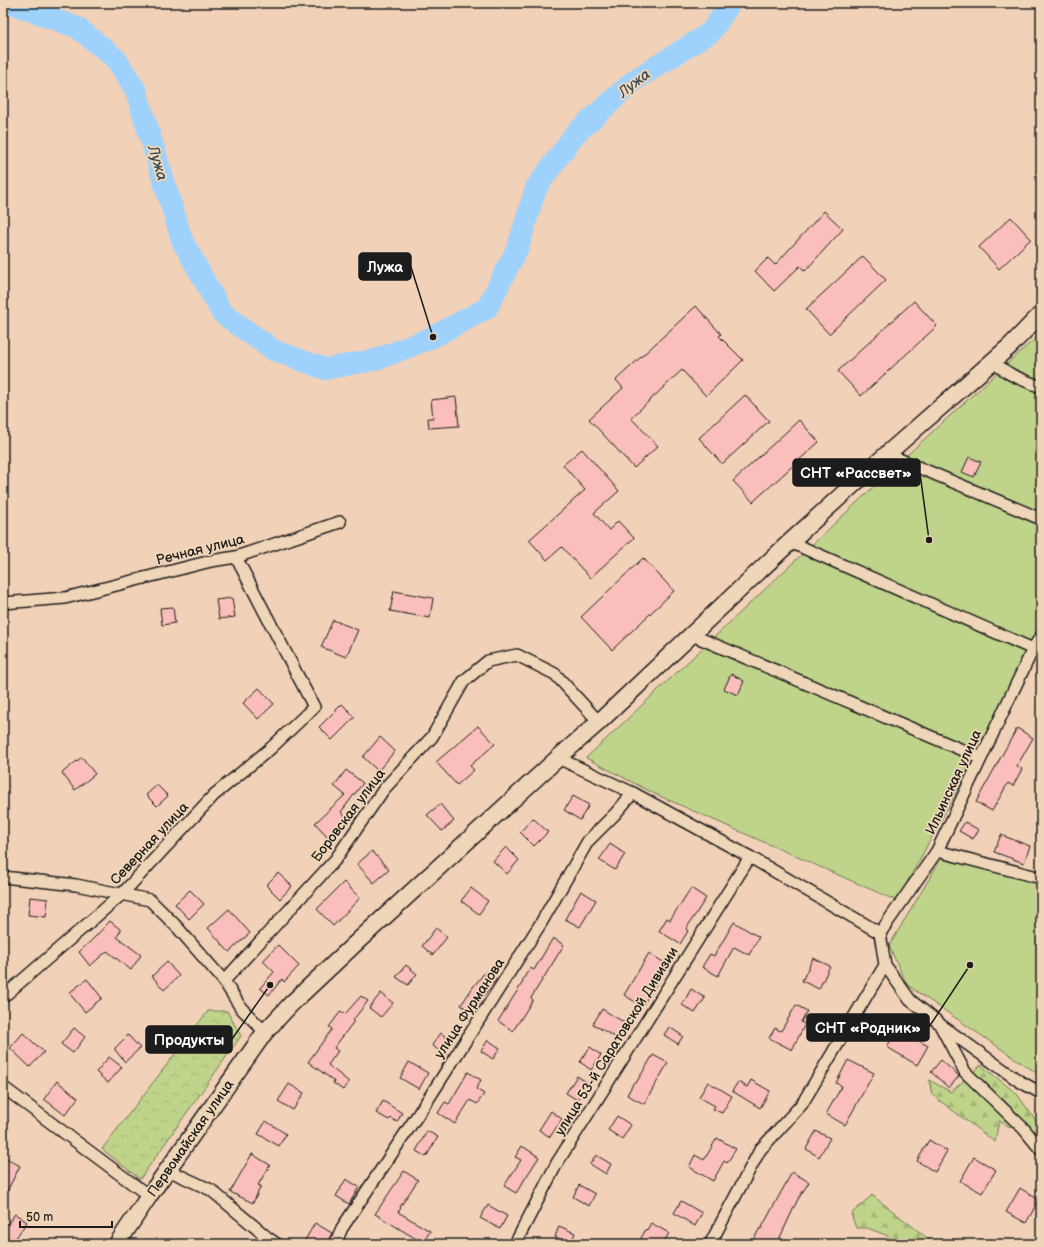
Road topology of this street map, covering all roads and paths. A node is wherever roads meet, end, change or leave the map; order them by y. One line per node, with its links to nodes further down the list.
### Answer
1 (1041, 314): 2 (main road, Первомайская улица)
2 (993, 360): 3 (street); 4 (main road, Первомайская улица)
3 (1041, 387)
4 (887, 454): 5 (street); 7 (main road, Первомайская улица)
5 (1041, 520)
6 (340, 522): 8 (street, Речная улица)
7 (790, 542): 10 (main road, Первомайская улица); 12 (street)
8 (236, 557): 9 (street, Речная улица); 21 (street, Северная улица)
9 (3, 603)
10 (692, 636): 13 (main road, Первомайская улица); 15 (street)
11 (1041, 636): 12 (street, Ильинская улица)
12 (1033, 649): 15 (street, Ильинская улица)
13 (599, 722): 14 (main road, Первомайская улица); 24 (street, Боровская улица)
14 (558, 758): 16 (street); 27 (main road, Первомайская улица)
15 (981, 758): 17 (street, Ильинская улица)
16 (633, 793): 18 (street); 35 (street, улица Фурманова)
17 (937, 851): 20 (street); 22 (street, Ильинская улица)
18 (750, 857): 22 (street); 36 (street, улица 53-й Саратовской Дивизии)
19 (3, 877): 21 (street)
20 (1041, 878)
21 (122, 894): 24 (street); 25 (street, Северная улица)
22 (880, 933): 23 (street)
23 (884, 965): 26 (street); 37 (street)
24 (224, 981): 27 (street)
25 (3, 997)
26 (939, 1023): 29 (street); 30 (street)
27 (265, 1032): 31 (main road, Первомайская улица)
28 (3, 1087): 32 (street)
29 (1041, 1093)
30 (1041, 1150)
31 (168, 1170): 32 (main road, Первомайская улица); 34 (street)
32 (149, 1196): 33 (main road, Первомайская улица)
33 (117, 1244)
34 (277, 1244)
35 (335, 1244)
36 (515, 1244)
37 (710, 1244)

